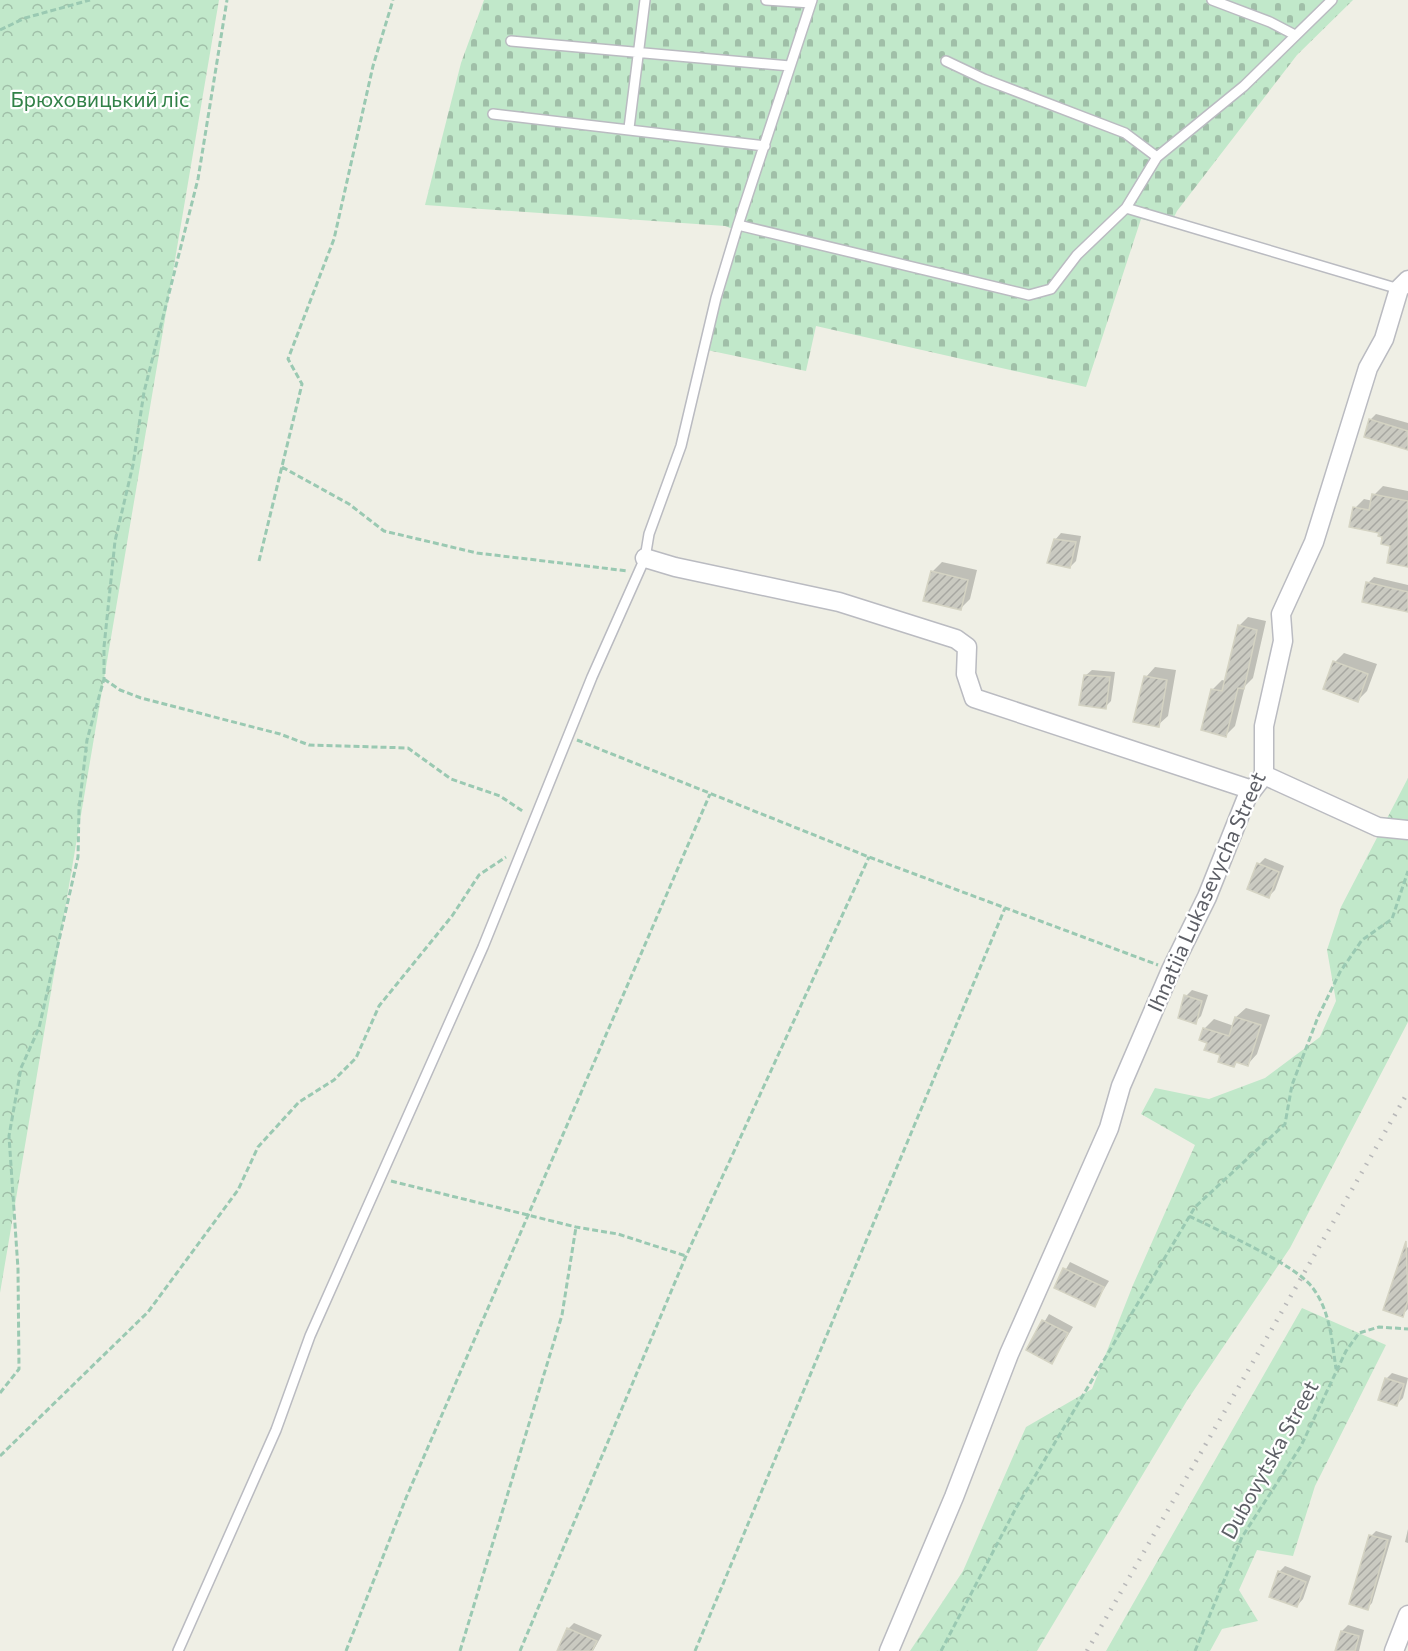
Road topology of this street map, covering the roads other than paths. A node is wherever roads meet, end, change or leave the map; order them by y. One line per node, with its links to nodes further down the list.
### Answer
1 (645, 0): 8 (lane)
2 (766, 0): 5 (lane)
3 (1212, 0): 6 (lane)
4 (1332, 0): 6 (lane)
5 (811, 2): 10 (lane)
6 (1295, 35): 14 (lane)
7 (511, 41): 8 (lane)
8 (639, 52): 10 (lane); 12 (lane)
9 (946, 60): 14 (lane)
10 (790, 66): 13 (lane)
11 (493, 114): 12 (lane)
12 (629, 128): 13 (lane)
13 (765, 146): 16 (lane)
14 (1157, 157): 15 (lane)
15 (1125, 208): 16 (lane); 17 (lane)
16 (738, 225): 18 (lane)
17 (1404, 285): 19 (street, Ihnatiia Lukasevycha Street)
18 (642, 565): 20 (street); 23 (lane)
19 (1264, 775): 20 (street, Ihnatiia Lukasevycha Street); 21 (street)
20 (1252, 790): 24 (street, Ihnatiia Lukasevycha Street)
21 (1408, 830)
22 (1408, 1615): 25 (street)
23 (178, 1651)
24 (888, 1651)
25 (1394, 1651)

